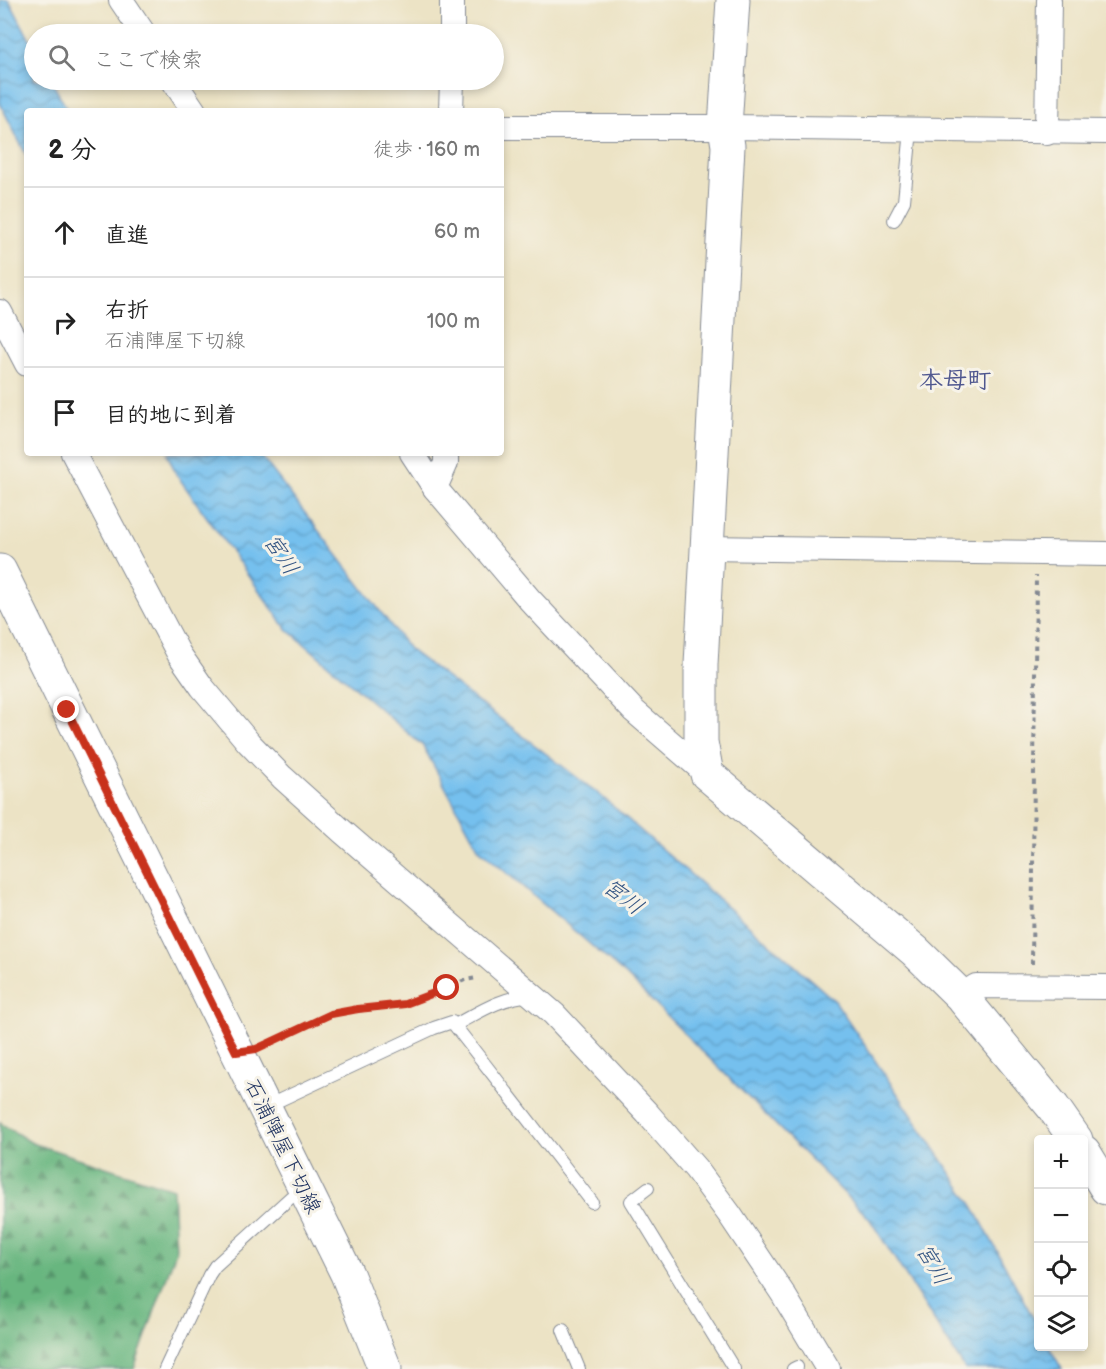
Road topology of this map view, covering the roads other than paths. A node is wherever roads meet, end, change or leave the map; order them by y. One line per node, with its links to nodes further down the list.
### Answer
1 (122, 0): 5 (street)
2 (452, 0): 6 (street)
3 (733, 0): 12 (street)
4 (1049, 0): 15 (street)
5 (138, 24)
6 (452, 24)
7 (180, 90): 9 (street)
8 (452, 90): 10 (street)
9 (192, 108)
10 (451, 108)
11 (504, 127): 12 (street)
12 (725, 127): 13 (street); 23 (street)
13 (911, 130): 15 (street); 16 (lane)
14 (1106, 132): 15 (street)
15 (1047, 133)
16 (894, 220)
17 (0, 312): 18 (street)
18 (24, 358)
19 (75, 456): 28 (street)
20 (414, 456): 22 (street)
21 (446, 456): 22 (street)
22 (435, 488): 26 (street)
23 (707, 548): 24 (street); 26 (street)
24 (1106, 554)
25 (0, 571): 31 (street, 石浦陣屋下切線)
26 (707, 774): 29 (street)
27 (1106, 987): 29 (street)
28 (533, 994): 30 (lane); 43 (street)
29 (961, 996): 32 (street)
30 (455, 1025): 31 (lane); 37 (lane)
31 (264, 1107): 40 (street, 石浦陣屋下切線)
32 (1072, 1135)
33 (1088, 1160): 35 (street)
34 (648, 1188): 42 (lane)
35 (1106, 1188)
36 (291, 1197): 39 (lane)
37 (592, 1202)
38 (563, 1329): 41 (lane)
39 (165, 1369)
40 (385, 1369)
41 (579, 1369)
42 (734, 1369)
43 (828, 1369)

